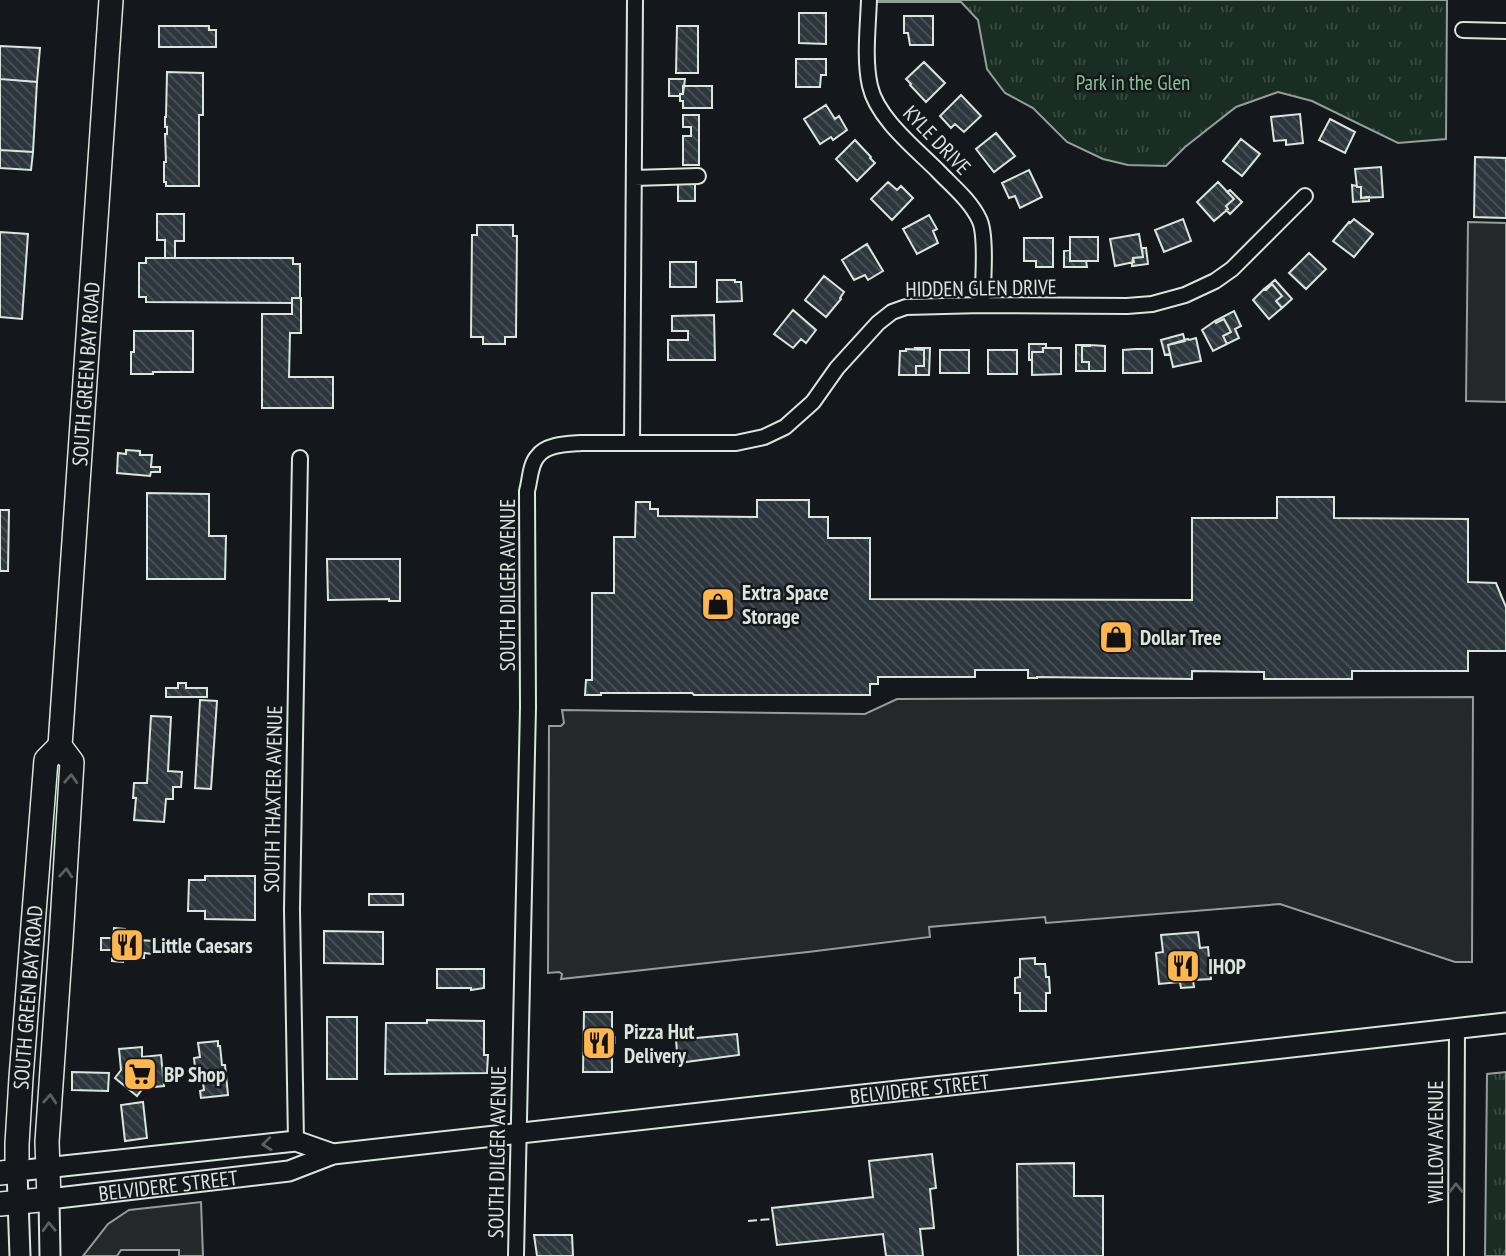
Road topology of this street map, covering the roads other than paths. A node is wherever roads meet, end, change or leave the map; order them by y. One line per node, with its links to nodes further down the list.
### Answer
1 (111, 0): 12 (main road, SOUTH GREEN BAY ROAD)
2 (635, 0): 7 (street)
3 (869, 0): 9 (street, KYLE DRIVE)
4 (1463, 30): 5 (street)
5 (1506, 31)
6 (698, 176): 7 (street)
7 (634, 178): 10 (street)
8 (1305, 196): 9 (street, HIDDEN GLEN DRIVE)
9 (982, 305): 10 (street, HIDDEN GLEN DRIVE)
10 (632, 443): 15 (street, SOUTH DILGER AVENUE)
11 (300, 458): 16 (street, SOUTH THAXTER AVENUE)
12 (60, 746): 18 (main road, SOUTH GREEN BAY ROAD, one-way to 12); 19 (main road, SOUTH GREEN BAY ROAD)
13 (1506, 1023): 14 (main road, BELVIDERE STREET)
14 (1457, 1028): 15 (main road, BELVIDERE STREET); 25 (street, WILLOW AVENUE, one-way to 14)
15 (518, 1133): 17 (main road, BELVIDERE STREET); 24 (street, SOUTH DILGER AVENUE)
16 (296, 1141): 17 (main road, BELVIDERE STREET); 18 (main road, BELVIDERE STREET, one-way to 18)
17 (333, 1154): 20 (main road, BELVIDERE STREET)
18 (48, 1168): 19 (main road, BELVIDERE STREET); 20 (main road, SOUTH GREEN BAY ROAD)
19 (9, 1172): 21 (main road, SOUTH GREEN BAY ROAD)
20 (49, 1199): 21 (main road, BELVIDERE STREET); 23 (main road, SOUTH GREEN BAY ROAD, one-way to 20)
21 (9, 1203): 22 (main road, SOUTH GREEN BAY ROAD)
22 (20, 1256)
23 (50, 1256)
24 (516, 1256)
25 (1456, 1256)

